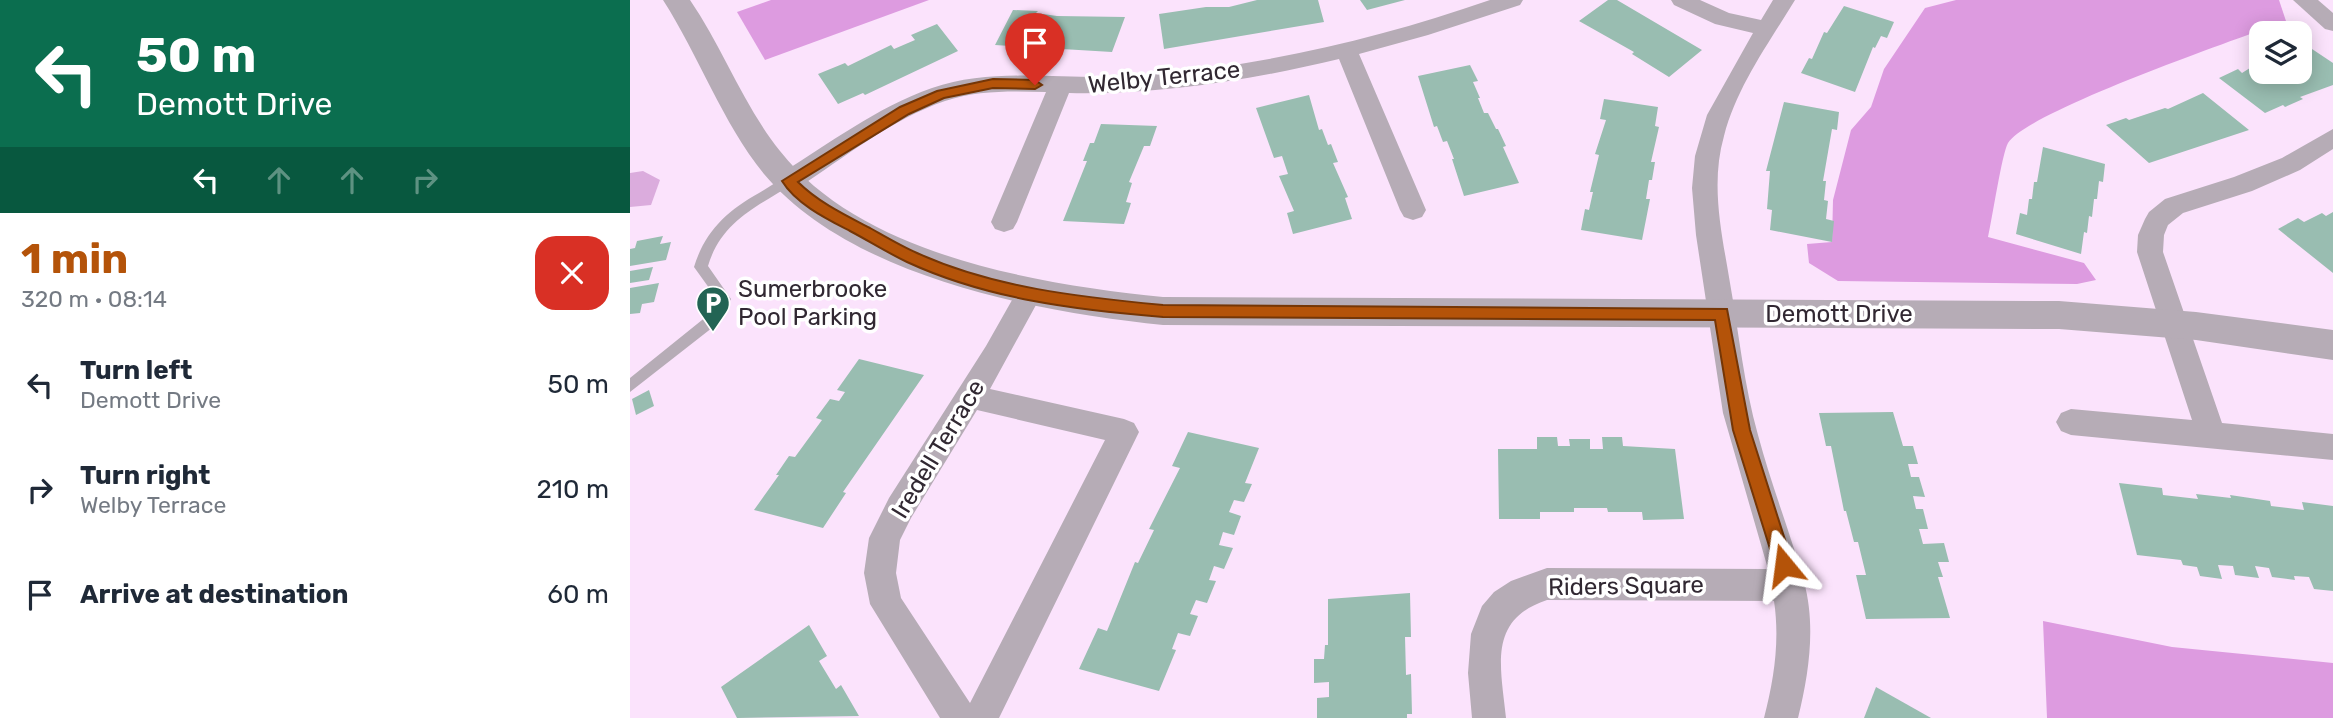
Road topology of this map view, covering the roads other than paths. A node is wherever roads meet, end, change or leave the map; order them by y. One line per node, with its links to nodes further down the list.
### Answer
1 (676, 0): 11 (street, Demott Drive)
2 (1512, 0): 8 (street, Welby Terrace)
3 (1682, 0): 7 (street)
4 (1784, 0): 7 (street)
5 (2304, 0): 6 (street)
6 (2333, 24)
7 (1767, 29): 15 (street)
8 (1346, 50): 9 (street, Welby Terrace); 12 (street)
9 (1060, 86): 11 (street, Welby Terrace); 13 (street)
10 (2333, 138): 16 (street)
11 (789, 181): 14 (street, Demott Drive); 18 (lane)
12 (1413, 210)
13 (1004, 222)
14 (1029, 294): 15 (street, Demott Drive); 19 (street, Iredell Terrace)
15 (1721, 314): 16 (street, Demott Drive); 23 (street)
16 (2172, 322): 17 (street, Demott Drive); 21 (street)
17 (2333, 345)
18 (630, 386)
19 (968, 396): 24 (street, Iredell Terrace); 25 (street)
20 (2071, 422): 21 (street)
21 (2211, 435): 22 (street)
22 (2333, 447)
23 (1789, 585): 26 (street, Riders Square); 27 (street)
24 (960, 718)
25 (981, 718)
26 (1489, 718)
27 (1781, 718)

